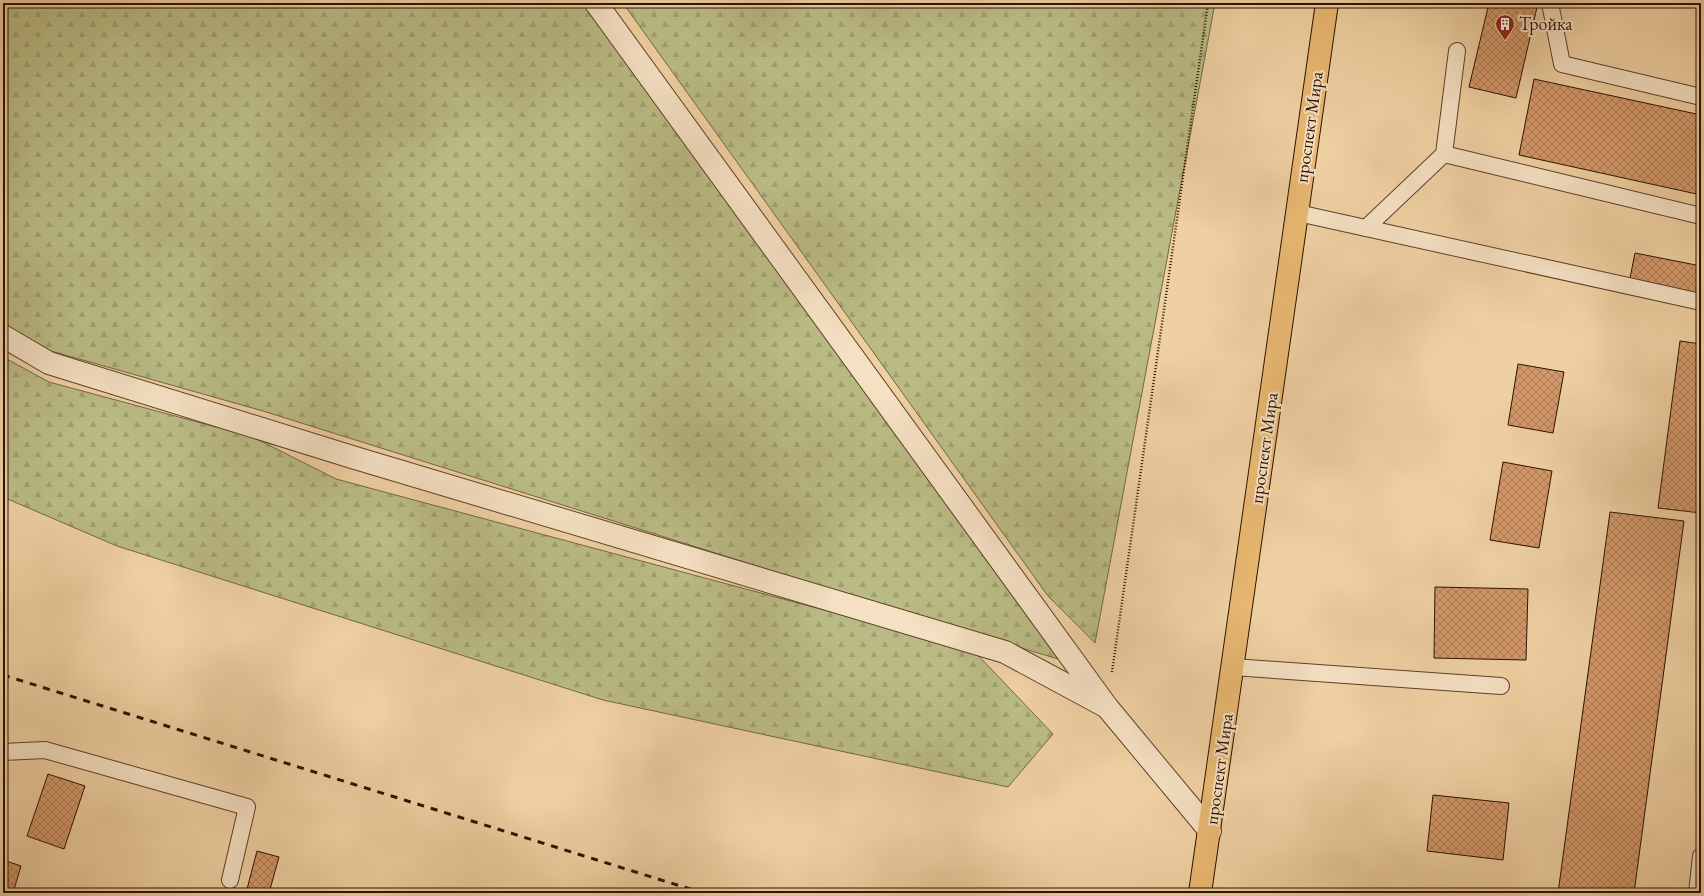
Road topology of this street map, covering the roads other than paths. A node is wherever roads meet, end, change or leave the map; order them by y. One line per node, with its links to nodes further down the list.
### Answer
1 (596, 3): 14 (street)
2 (1327, 3): 7 (main road, проспект Мира)
3 (1550, 3): 5 (lane)
4 (1457, 51): 6 (lane)
5 (1701, 98)
6 (1444, 154): 8 (lane); 9 (lane)
7 (1298, 213): 9 (lane); 12 (main road, проспект Мира)
8 (1701, 216)
9 (1366, 228): 10 (lane)
10 (1701, 302)
11 (3, 336): 14 (street)
12 (1233, 668): 13 (lane); 16 (main road, проспект Мира)
13 (1501, 686)
14 (1106, 707): 16 (street)
15 (3, 752): 18 (lane)
16 (1210, 831): 19 (main road, проспект Мира)
17 (1701, 856): 20 (lane)
18 (230, 880)
19 (1200, 893)
20 (1697, 893)

